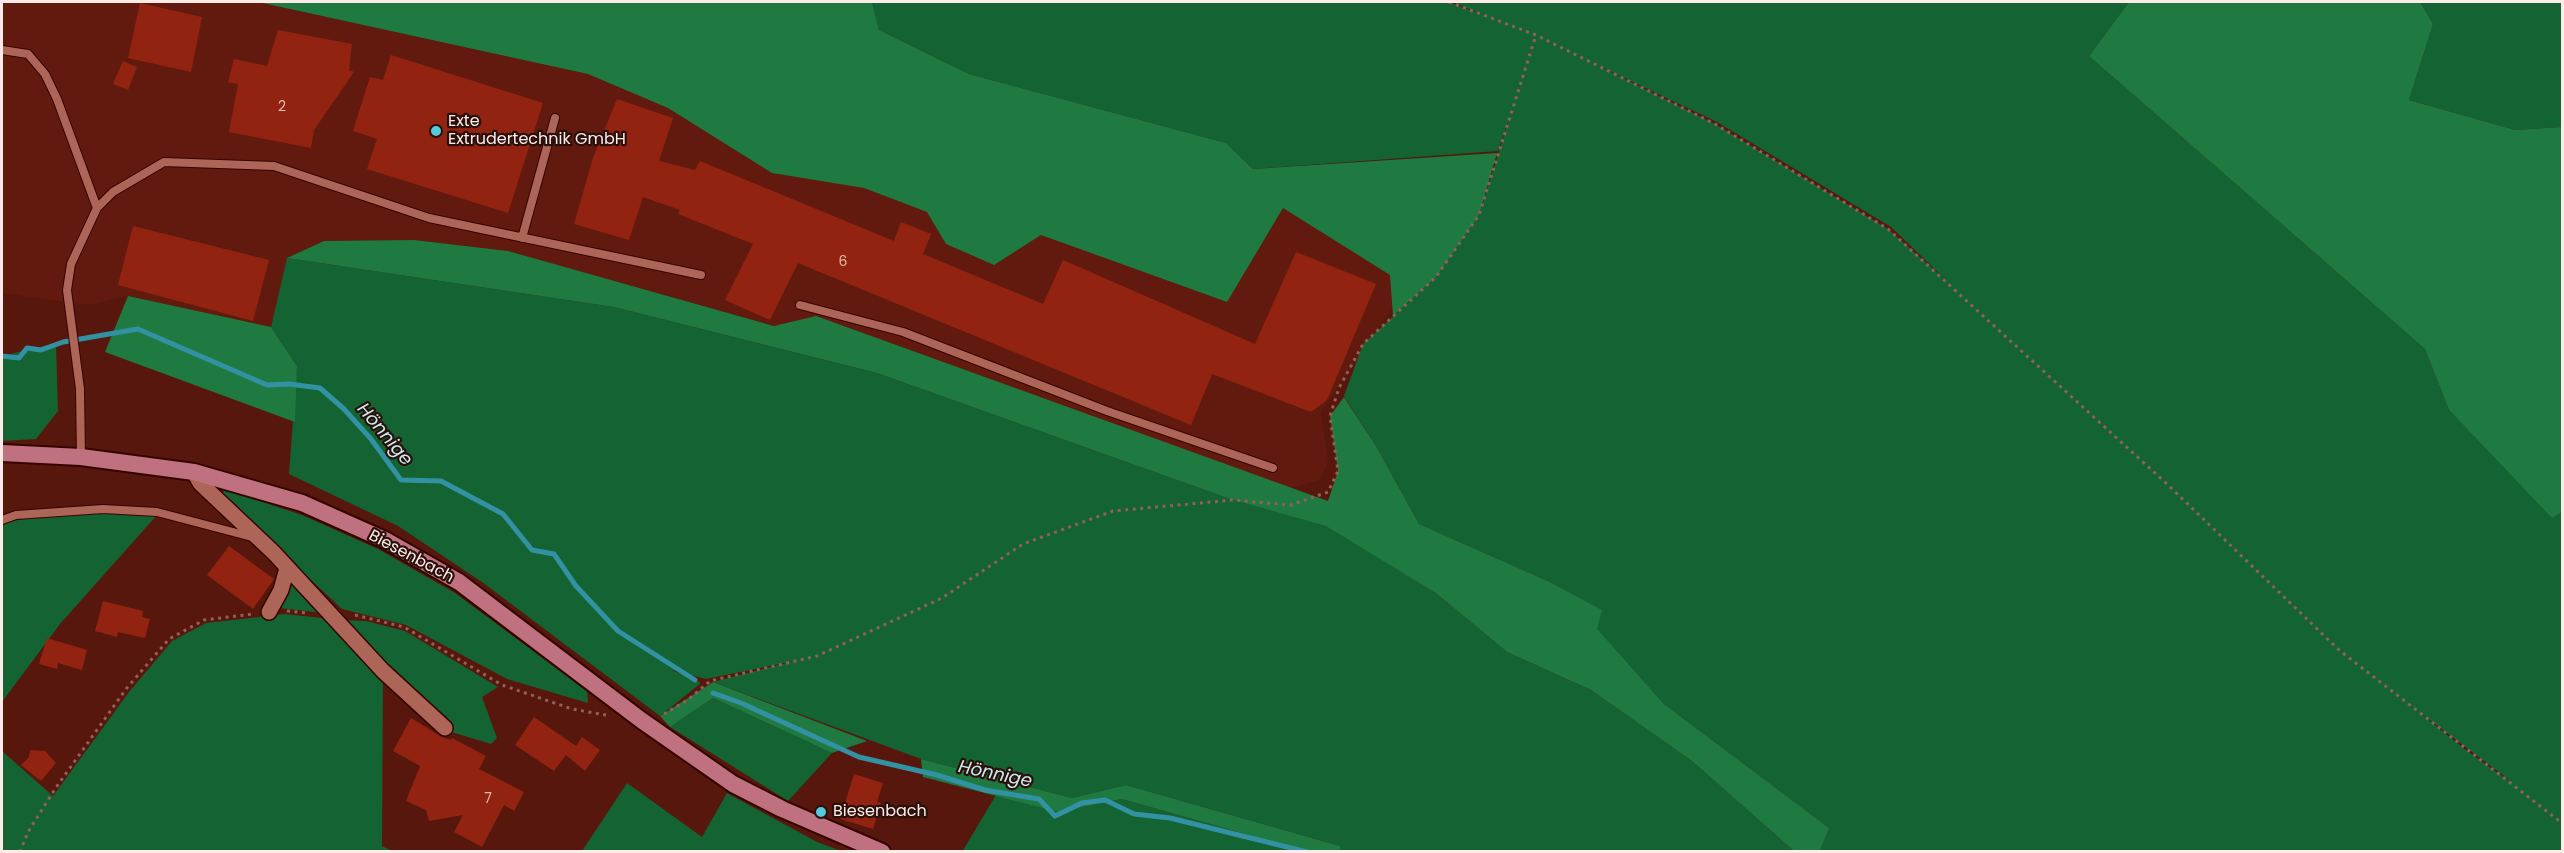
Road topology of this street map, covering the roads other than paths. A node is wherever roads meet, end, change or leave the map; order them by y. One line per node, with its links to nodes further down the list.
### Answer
1 (2, 50): 3 (lane)
2 (555, 118): 4 (lane)
3 (97, 208): 4 (lane); 8 (lane)
4 (522, 238): 5 (lane)
5 (701, 275)
6 (800, 305): 9 (lane)
7 (2, 453): 8 (main road, Biesenbach)
8 (81, 457): 10 (main road, Biesenbach)
9 (1273, 468)
10 (194, 472): 12 (street); 16 (main road, Biesenbach)
11 (2, 520): 12 (lane)
12 (256, 538): 13 (street)
13 (288, 568): 14 (street); 15 (street)
14 (269, 612)
15 (445, 728)
16 (882, 852)

